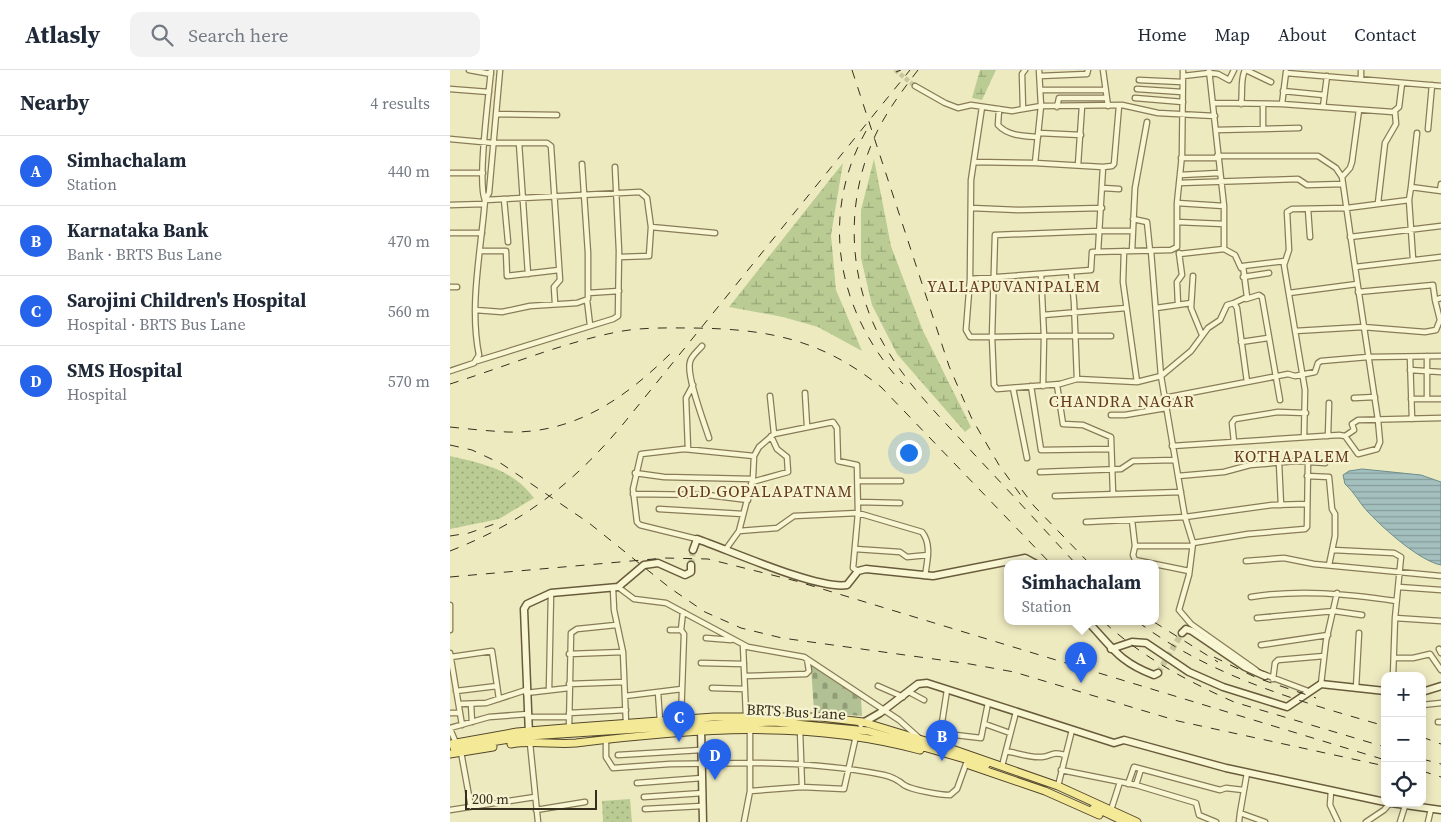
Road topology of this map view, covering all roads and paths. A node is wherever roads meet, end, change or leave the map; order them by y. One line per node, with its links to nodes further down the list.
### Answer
1 (469, 70): 12 (street)
2 (500, 70): 50 (street)
3 (1025, 70): 46 (street)
4 (1039, 70): 14 (street)
5 (1088, 70): 14 (street)
6 (1103, 70): 27 (street)
7 (1183, 70): 16 (street)
8 (1234, 70): 13 (street)
9 (1246, 70): 19 (street); 36 (street)
10 (1361, 70): 17 (street)
11 (1286, 71): 15 (street); 28 (street)
12 (491, 72): 29 (street)
13 (1209, 72): 16 (street); 35 (street)
14 (1040, 76): 26 (street)
15 (1327, 76): 17 (street); 31 (street)
16 (1182, 79): 18 (street); 30 (street)
17 (1361, 79): 20 (street)
18 (1139, 80)
19 (1271, 82)
20 (1402, 83): 21 (street); 49 (street)
21 (1432, 85): 23 (street); 57 (street)
22 (915, 86): 43 (street)
23 (1441, 86)
24 (450, 89): 29 (street)
25 (1137, 89): 30 (street)
26 (1040, 90): 27 (street); 39 (street)
27 (1105, 90): 32 (street)
28 (1283, 91): 31 (street); 37 (street)
29 (489, 92): 63 (street)
30 (1182, 92): 34 (street)
31 (1324, 95): 45 (street)
32 (1106, 98): 41 (street); 44 (street)
33 (1135, 98): 34 (street)
34 (1182, 102): 51 (street)
35 (1213, 103): 36 (street); 53 (street)
36 (1241, 104): 38 (street)
37 (1282, 104): 38 (street); 45 (street)
38 (1263, 105): 56 (street)
39 (1041, 106): 44 (street); 46 (street); 60 (street)
40 (1082, 106): 41 (street); 44 (street); 61 (street)
41 (1108, 106): 42 (street)
42 (1119, 106): 51 (street); 73 (street)
43 (982, 107): 47 (street); 68 (street)
44 (1057, 107)
45 (1323, 107): 48 (street)
46 (1023, 109): 47 (street)
47 (999, 110): 60 (street)
48 (1359, 110): 49 (street); 78 (street)
49 (1395, 112): 94 (street)
50 (496, 114): 52 (street); 64 (street)
51 (1183, 114): 53 (street); 67 (street)
52 (557, 115)
53 (1215, 116): 58 (street)
54 (1147, 122): 102 (street)
55 (1299, 128): 56 (street)
56 (1263, 129): 58 (street)
57 (1428, 129)
58 (1216, 130): 66 (street)
59 (1417, 133): 83 (street)
60 (1038, 135): 61 (street); 69 (street)
61 (1081, 135): 71 (street)
62 (450, 139): 63 (street)
63 (486, 143): 64 (street); 75 (street)
64 (493, 143): 65 (street); 93 (street)
65 (519, 143): 89 (street); 90 (street)
66 (1218, 157): 67 (street); 76 (street); 78 (street)
67 (1181, 158): 77 (street)
68 (974, 162): 69 (street); 98 (street)
69 (1036, 163): 71 (street)
70 (582, 164): 88 (street)
71 (1078, 165): 73 (street)
72 (615, 167): 87 (street)
73 (1103, 167): 84 (street)
74 (450, 173): 75 (street)
75 (483, 173): 93 (street)
76 (1219, 173): 77 (street); 79 (street)
77 (1180, 175): 80 (street)
78 (1342, 177): 81 (street)
79 (1220, 182): 80 (street); 81 (street); 97 (street)
80 (1179, 183): 95 (street)
81 (1343, 184): 100 (street)
82 (1441, 184): 86 (street)
83 (1411, 187): 86 (street); 92 (street)
84 (1103, 188): 85 (street); 99 (street)
85 (1119, 189)
86 (1440, 191)
87 (616, 192): 88 (street); 106 (street); 124 (street)
88 (585, 194): 89 (street); 144 (street)
89 (553, 196): 90 (street); 130 (street)
90 (523, 198): 91 (street); 133 (street)
91 (504, 199): 93 (street); 115 (street)
92 (1409, 200): 94 (street); 107 (street)
93 (484, 202): 96 (street); 112 (street)
94 (1378, 203): 100 (street)
95 (1177, 204): 97 (street); 103 (street)
96 (450, 205)
97 (1224, 206): 104 (street)
98 (971, 208): 99 (street); 138 (street)
99 (1102, 208): 108 (street)
100 (1347, 208): 101 (street); 114 (street)
101 (1308, 209): 113 (street); 127 (street)
102 (1133, 219): 109 (street); 121 (street)
103 (1177, 222): 104 (street); 116 (street)
104 (1224, 224): 117 (street)
105 (1441, 226): 107 (street)
106 (651, 227): 110 (street); 124 (street)
107 (1410, 229): 114 (street); 126 (street)
108 (1099, 230): 109 (street); 122 (street); 137 (street)
109 (1133, 231): 120 (street)
110 (715, 232)
111 (450, 233): 112 (street)
112 (482, 233): 118 (street)
113 (1310, 237)
114 (1350, 237): 128 (street)
115 (508, 242)
116 (1177, 248): 121 (street); 123 (street)
117 (1224, 249): 123 (street); 129 (street)
118 (481, 251): 133 (street); 156 (street)
119 (1124, 251): 120 (street); 122 (street); 154 (street)
120 (1132, 251): 121 (street)
121 (1150, 251): 155 (street)
122 (1098, 252): 131 (street)
123 (1180, 254): 153 (street)
124 (620, 257): 142 (street)
125 (1441, 257): 126 (street)
126 (1413, 259): 128 (street)
127 (1285, 261): 129 (street); 145 (street)
128 (1355, 266): 139 (street)
129 (1241, 268): 136 (street)
130 (559, 270): 133 (street); 150 (street)
131 (1071, 272): 134 (street); 157 (street)
132 (1269, 273): 136 (street)
133 (528, 274)
134 (1041, 274): 137 (street); 158 (street)
135 (1193, 276): 151 (street)
136 (1243, 277): 147 (street)
137 (994, 278): 138 (street); 163 (street)
138 (970, 280): 163 (street)
139 (1357, 284): 143 (street); 145 (street)
140 (450, 287): 141 (street)
141 (457, 287)
142 (619, 291): 144 (street); 159 (street)
143 (1358, 292): 149 (street); 160 (street)
144 (588, 293): 148 (street)
145 (1289, 294): 161 (street)
146 (1441, 298): 149 (street)
147 (1246, 299): 152 (street); 167 (street)
148 (587, 300): 150 (street); 159 (street)
149 (1435, 300): 160 (street)
150 (555, 303): 156 (street)
151 (1191, 303): 153 (street); 162 (street)
152 (1234, 303): 162 (street); 168 (street)
153 (1178, 305): 155 (street)
154 (1126, 308): 157 (street); 183 (street)
155 (1156, 308): 180 (street)
156 (474, 310): 174 (street)
157 (1074, 312): 158 (street); 165 (street)
158 (1043, 315): 164 (street)
159 (590, 325): 174 (street)
160 (1363, 327): 161 (street); 173 (street)
161 (1295, 330): 179 (street)
162 (1202, 335): 180 (street)
163 (992, 336): 164 (street); 189 (street)
164 (1044, 336): 165 (street); 188 (street)
165 (1075, 336): 166 (street); 182 (street)
166 (1110, 336)
167 (1268, 338): 168 (street); 181 (street)
168 (1241, 342): 184 (street)
169 (702, 346): 186 (street)
170 (1410, 356): 171 (street); 173 (street); 175 (street)
171 (1427, 356): 172 (street); 177 (street)
172 (1441, 356)
173 (1368, 357): 179 (street); 192 (street)
174 (477, 361): 176 (street)
175 (1410, 370): 177 (street); 195 (street)
176 (450, 371)
177 (1427, 371): 178 (street); 196 (street)
178 (1441, 372)
179 (1302, 374): 181 (street); 201 (street)
180 (1161, 376): 183 (street); 193 (street)
181 (1275, 377): 184 (street); 198 (street)
182 (1077, 379): 183 (street); 185 (street)
183 (1137, 382)
184 (1247, 382): 193 (street)
185 (1058, 384): 188 (street); 215 (street)
186 (693, 385): 211 (street); 214 (street)
187 (1031, 386): 188 (street); 189 (street); 215 (street)
188 (1043, 386)
189 (1013, 388): 217 (street)
190 (805, 393): 206 (street)
191 (770, 396): 207 (street)
192 (1374, 397): 194 (street); 205 (street)
193 (1164, 398): 200 (street)
194 (1354, 398)
195 (1411, 399): 196 (street); 204 (street)
196 (1427, 399): 197 (street)
197 (1441, 399)
198 (1280, 400)
199 (1329, 403): 208 (street)
200 (1166, 408): 202 (street); 213 (street)
201 (1306, 413): 210 (street); 212 (street)
202 (1111, 415)
203 (1441, 418): 204 (street)
204 (1412, 419): 205 (street)
205 (1378, 420): 209 (street); 209 (street)
206 (807, 426): 207 (street); 228 (street)
207 (772, 435): 216 (street); 227 (street)
208 (1328, 436): 209 (street); 210 (street)
209 (1345, 436)
210 (1304, 437): 212 (street)
211 (709, 438)
212 (1234, 442): 213 (street)
213 (1172, 446): 218 (street)
214 (688, 449): 216 (street); 224 (street)
215 (1111, 449): 222 (street)
216 (754, 456): 227 (street)
217 (1027, 458)
218 (1175, 460): 222 (street); 225 (street)
219 (1308, 462): 220 (street); 221 (street); 226 (street)
220 (1325, 462)
221 (1278, 463): 225 (street); 238 (street)
222 (1111, 470): 223 (street); 232 (street)
223 (1040, 472)
224 (635, 473): 227 (street); 231 (street)
225 (1178, 476): 230 (street)
226 (1307, 476): 237 (street); 252 (street)
227 (752, 481): 234 (street)
228 (858, 481): 229 (street); 235 (street)
229 (901, 481)
230 (1180, 492): 232 (street); 242 (street)
231 (633, 494): 234 (street); 246 (street)
232 (1113, 494): 233 (street)
233 (1055, 496)
234 (748, 500): 241 (street)
235 (858, 502): 236 (street); 240 (street)
236 (900, 503)
237 (1307, 504): 238 (street); 247 (street)
238 (1282, 505): 242 (street)
239 (658, 509): 241 (street)
240 (858, 513): 245 (street); 250 (street); 253 (street)
241 (743, 514): 245 (street)
242 (1185, 517): 243 (street); 247 (street)
243 (1132, 520): 244 (street); 248 (street)
244 (1086, 522)
245 (739, 531): 249 (street)
246 (697, 539): 249 (street); 251 (street)
247 (1193, 545): 248 (street); 263 (street)
248 (1135, 546): 256 (street)
249 (726, 549): 262 (street)
250 (855, 549): 253 (street); 262 (street)
251 (693, 550)
252 (1333, 550): 260 (street); 264 (street)
253 (928, 555): 265 (street)
254 (1016, 560): 255 (street)
255 (1029, 560)
256 (1135, 560)
257 (1246, 561): 260 (street)
258 (1004, 563): 265 (street)
259 (1159, 565): 263 (street)
260 (1329, 565): 264 (street)
261 (691, 566): 268 (street)
262 (858, 571): 265 (street)
263 (1190, 571): 307 (street)
264 (1400, 572): 266 (street); 267 (street)
265 (925, 576)
266 (1441, 576)
267 (1399, 587): 269 (street); 273 (street)
268 (615, 588): 270 (street); 276 (street); 281 (street)
269 (1441, 590)
270 (551, 593): 319 (street); 325 (street)
271 (1337, 593): 272 (street); 273 (street); 275 (street)
272 (1251, 597)
273 (1396, 601): 279 (street)
274 (450, 605): 283 (street)
275 (1334, 611): 277 (street); 278 (street); 288 (street)
276 (683, 612): 285 (street); 290 (street)
277 (1362, 615)
278 (1257, 618)
279 (1395, 618): 280 (street); 298 (street)
280 (1441, 621)
281 (616, 624): 294 (street); 295 (street)
282 (1091, 625): 293 (street)
283 (450, 630)
284 (670, 630): 285 (street)
285 (681, 630): 318 (street)
286 (1182, 633): 307 (street)
287 (1359, 633): 317 (street)
288 (1328, 635): 292 (street); 297 (street)
289 (706, 638): 290 (street)
290 (735, 640): 291 (street)
291 (743, 645): 299 (street); 301 (street)
292 (1261, 645)
293 (1111, 649): 304 (street); 322 (street)
294 (622, 652): 295 (street); 309 (street)
295 (569, 654): 312 (street)
296 (450, 655): 305 (street); 311 (street)
297 (1324, 656): 308 (street); 310 (street)
298 (1394, 658): 302 (street); 303 (street)
299 (807, 659): 306 (street); 338 (street)
300 (700, 663): 301 (street)
301 (744, 664): 306 (street)
302 (1441, 670)
303 (1393, 672)
304 (1158, 673)
305 (452, 675): 321 (street)
306 (745, 676): 316 (street)
307 (1265, 676): 308 (street)
308 (1273, 679): 322 (street)
309 (624, 682): 312 (street); 328 (street)
310 (1320, 684): 317 (street); 322 (street)
311 (497, 686): 321 (street); 330 (street)
312 (569, 686): 319 (street); 342 (street)
313 (878, 686): 329 (street)
314 (1441, 686): 324 (street)
315 (712, 688): 316 (street)
316 (745, 688): 344 (street)
317 (1356, 688): 323 (street)
318 (682, 689): 326 (street); 345 (street)
319 (549, 690): 325 (street)
320 (947, 690): 327 (street); 332 (street); 349 (street)
321 (456, 691): 334 (street)
322 (1308, 691)
323 (1381, 691)
324 (1426, 691)
325 (526, 692): 330 (street); 343 (street)
326 (658, 692): 328 (street); 346 (street)
327 (909, 692): 329 (street); 331 (street)
328 (625, 696): 337 (street)
329 (903, 697): 338 (street)
330 (499, 699): 335 (street)
331 (924, 700)
332 (988, 703): 340 (street); 349 (street)
333 (1441, 703): 336 (street)
334 (459, 704): 335 (street); 339 (street)
335 (471, 704): 347 (street)
336 (1426, 705)
337 (626, 710): 342 (street); 348 (street)
338 (884, 710): 355 (street); 361 (street)
339 (460, 712): 341 (street); 350 (street)
340 (1016, 712): 357 (street); 358 (street)
341 (450, 713)
342 (569, 715): 343 (street); 351 (street)
343 (528, 716): 347 (street); 359 (street)
344 (746, 716): 345 (main road); 355 (main road)
345 (681, 719): 346 (main road)
346 (660, 721): 348 (main road)
347 (472, 722): 350 (street)
348 (626, 723): 351 (main road)
349 (985, 724): 358 (street)
350 (462, 725): 352 (street)
351 (569, 727): 359 (main road)
352 (450, 728): 362 (street)
353 (750, 728): 354 (main road); 356 (main road); 371 (street)
354 (701, 729): 360 (main road); 364 (street)
355 (859, 729): 356 (main road); 359 (main road, BRTS Bus Lane); 361 (main road); 373 (main road); 375 (street); 413 (main road, BRTS Bus Lane)
356 (800, 730): 372 (street)
357 (1072, 730): 368 (street); 378 (street)
358 (1010, 733): 365 (street)
359 (529, 737): 360 (main road); 362 (main road); 363 (main road, BRTS Bus Lane); 366 (main road); 390 (street)
360 (606, 739): 370 (street)
361 (919, 739): 374 (main road)
362 (453, 744)
363 (450, 749)
364 (701, 750): 369 (street); 370 (street)
365 (1006, 750): 368 (street); 374 (street)
366 (461, 752): 367 (main road); 395 (street)
367 (450, 754)
368 (1065, 755): 377 (street)
369 (618, 756)
370 (702, 763): 371 (street); 379 (street)
371 (750, 763): 372 (street); 388 (street)
372 (802, 763): 375 (street); 385 (street)
373 (966, 764): 375 (street); 405 (main road)
374 (1002, 766): 384 (main road)
375 (848, 769): 385 (street)
376 (1141, 769): 382 (street); 383 (street); 386 (street)
377 (1061, 770): 380 (street); 384 (street)
378 (1247, 773): 386 (street); 387 (street)
379 (702, 778): 381 (street); 389 (street)
380 (1120, 782): 382 (street); 403 (street)
381 (637, 783)
382 (1128, 784): 383 (street)
383 (1136, 785): 415 (street)
384 (1058, 786): 403 (main road)
385 (802, 787): 388 (street)
386 (1243, 790): 406 (street)
387 (1331, 790): 392 (street); 418 (street)
388 (750, 791): 411 (street)
389 (703, 793): 391 (street); 394 (street)
390 (535, 796): 395 (street); 401 (street)
391 (644, 797)
392 (1381, 801)
393 (585, 802): 401 (street)
394 (702, 806): 402 (street); 410 (street)
395 (471, 807): 400 (street)
396 (1387, 807): 419 (street)
397 (1405, 807): 420 (street)
398 (1414, 807): 399 (street)
399 (1431, 809): 404 (street); 421 (street)
400 (450, 810)
401 (536, 810): 408 (street)
402 (645, 810)
403 (1111, 810): 414 (main road)
404 (1441, 810)
405 (1096, 813): 407 (street); 412 (main road)
406 (1240, 813): 416 (street); 417 (street)
407 (1100, 821)
408 (538, 822)
409 (695, 822): 410 (street)
410 (701, 822)
411 (744, 822)
412 (1115, 822)
413 (1125, 822)
414 (1137, 822)
415 (1216, 822)
416 (1239, 822)
417 (1265, 822)
418 (1338, 822)
419 (1366, 822)
420 (1400, 822)
421 (1428, 822)

